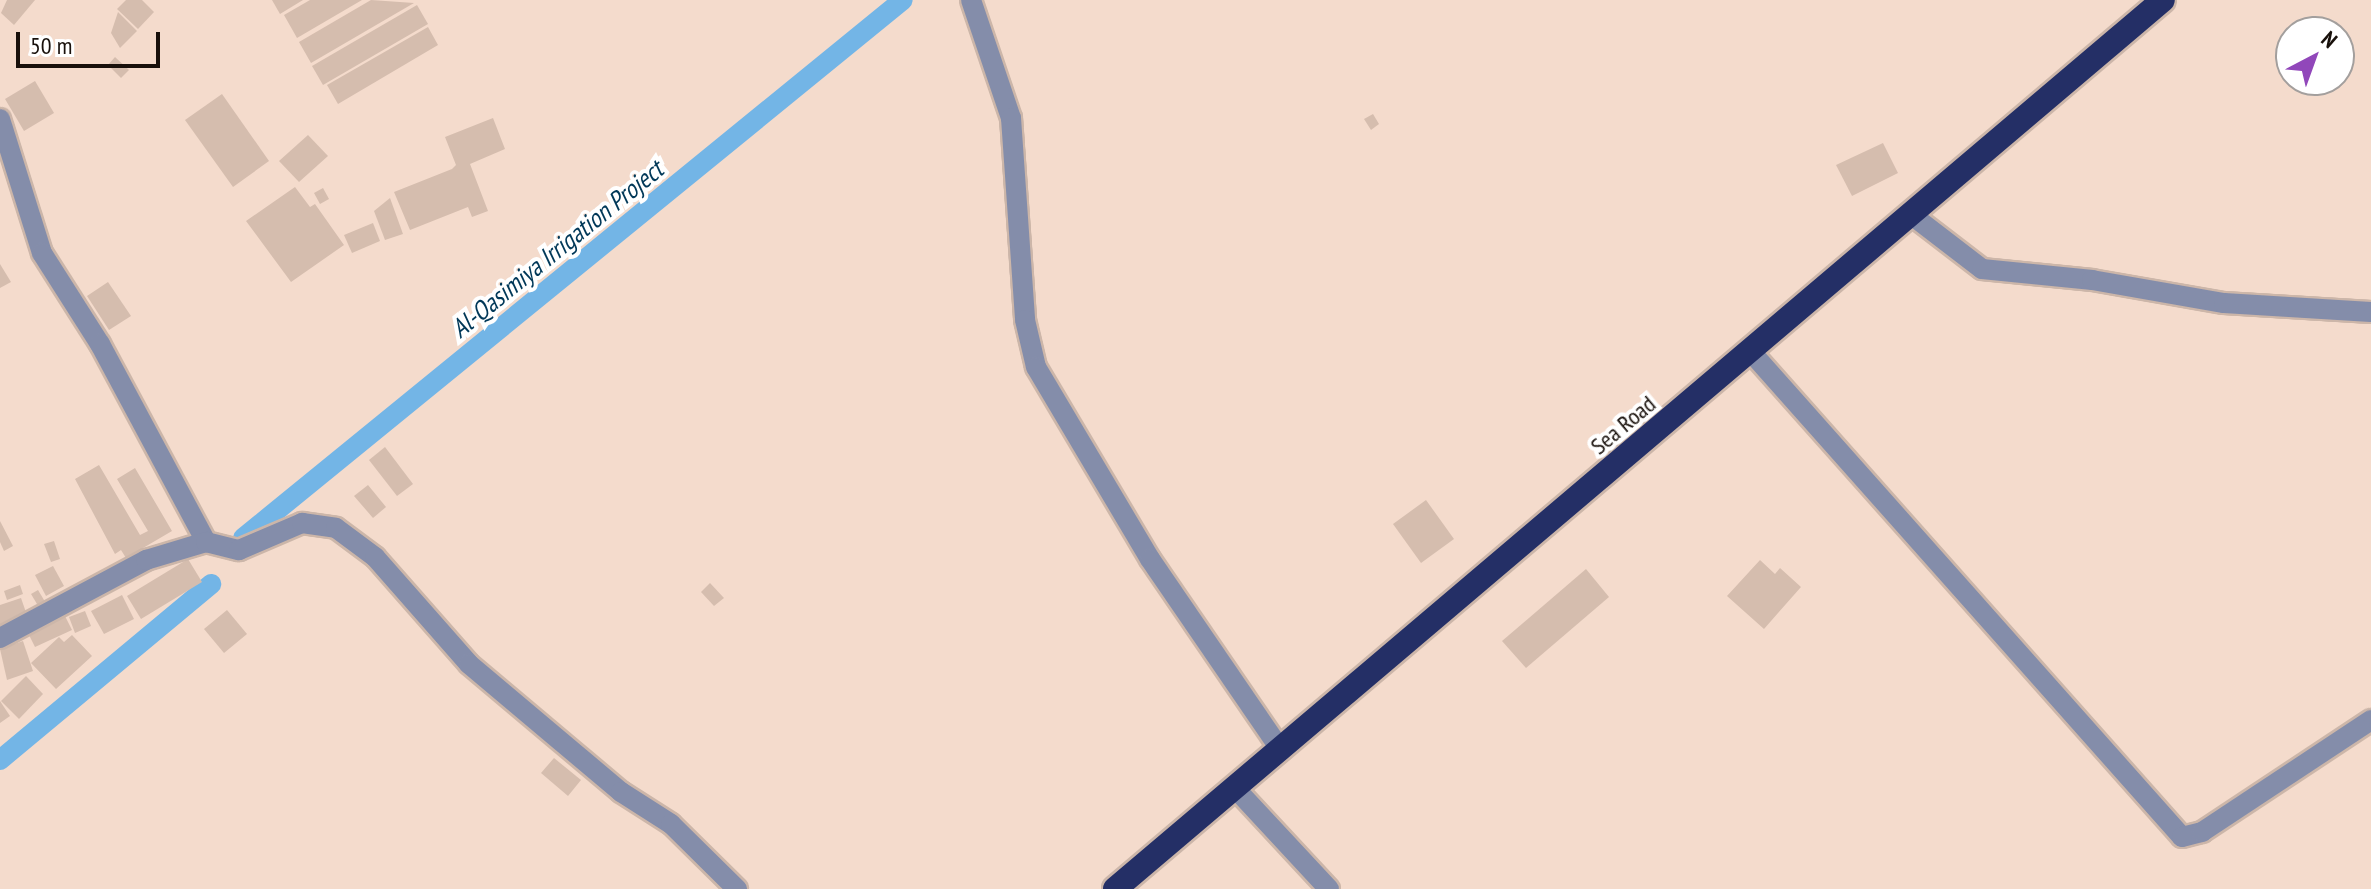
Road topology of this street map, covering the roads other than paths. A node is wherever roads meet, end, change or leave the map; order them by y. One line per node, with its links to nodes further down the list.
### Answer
1 (971, 0): 10 (street)
2 (2163, 0): 4 (highway, Sea Road)
3 (0, 119): 7 (street)
4 (1913, 216): 5 (street); 6 (highway, Sea Road)
5 (2371, 312)
6 (1752, 353): 9 (street); 10 (highway, Sea Road)
7 (206, 542): 8 (street); 12 (street)
8 (0, 638)
9 (2371, 720)
10 (1281, 750): 11 (highway, Sea Road)
11 (1235, 788): 13 (highway, Sea Road); 14 (street)
12 (737, 889)
13 (1115, 889)
14 (1329, 889)

